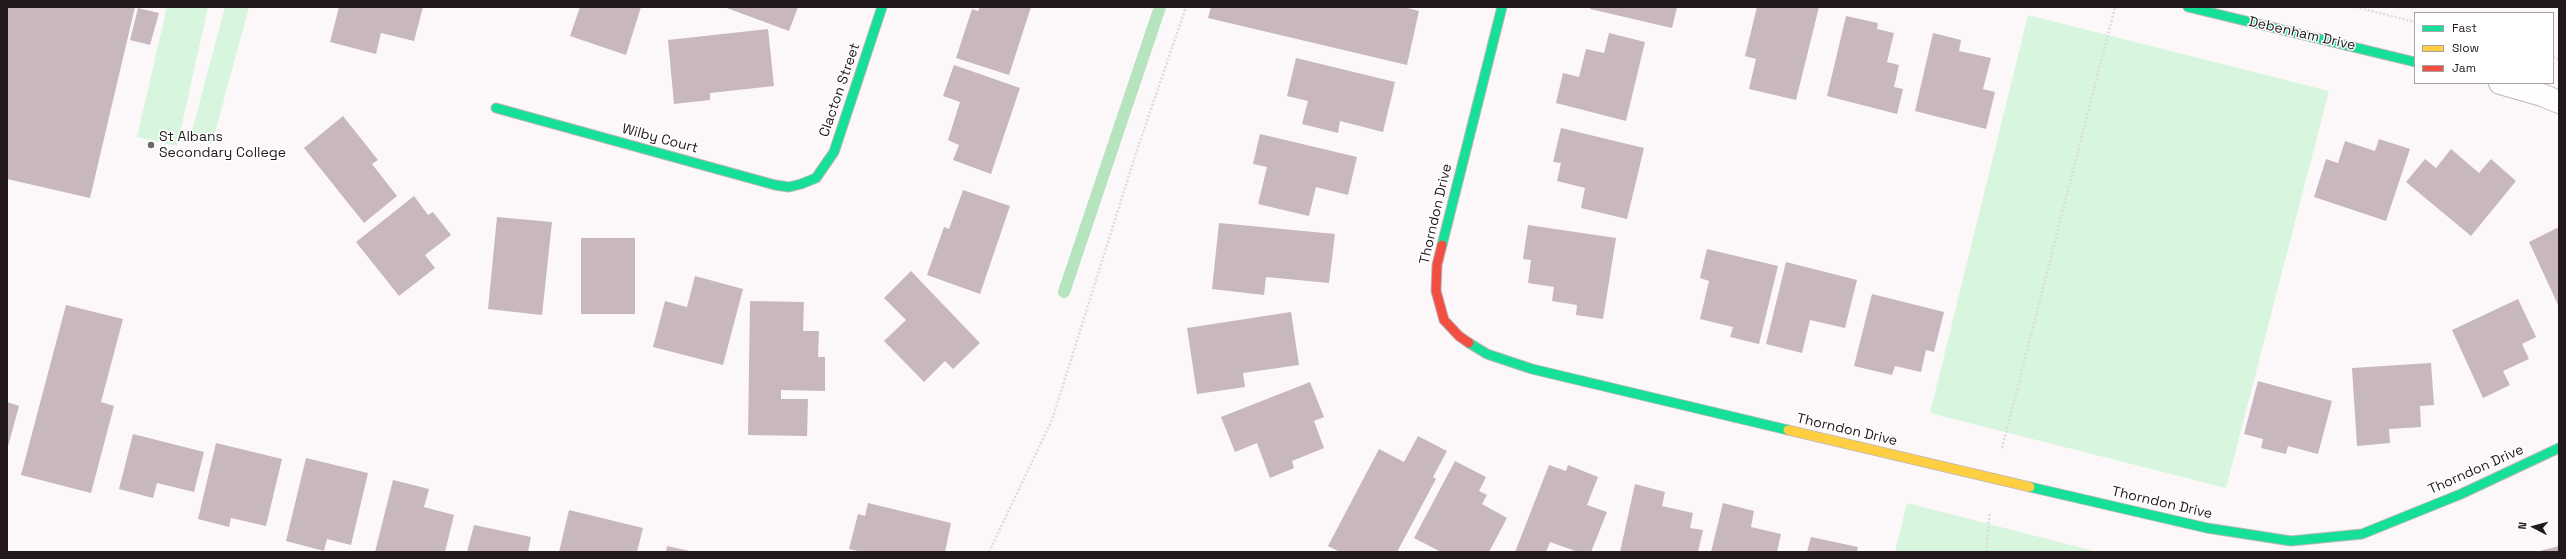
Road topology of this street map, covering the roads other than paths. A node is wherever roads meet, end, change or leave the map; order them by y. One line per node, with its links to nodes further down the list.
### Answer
1 (882, 7): 8 (street, Clacton Street)
2 (1502, 7): 9 (street, Thorndon Drive)
3 (2188, 7): 4 (street, Debenham Drive)
4 (2414, 62)
5 (2504, 84): 6 (street)
6 (2559, 102)
7 (496, 108): 8 (street, Wilby Court)
8 (816, 178)
9 (2559, 448)

